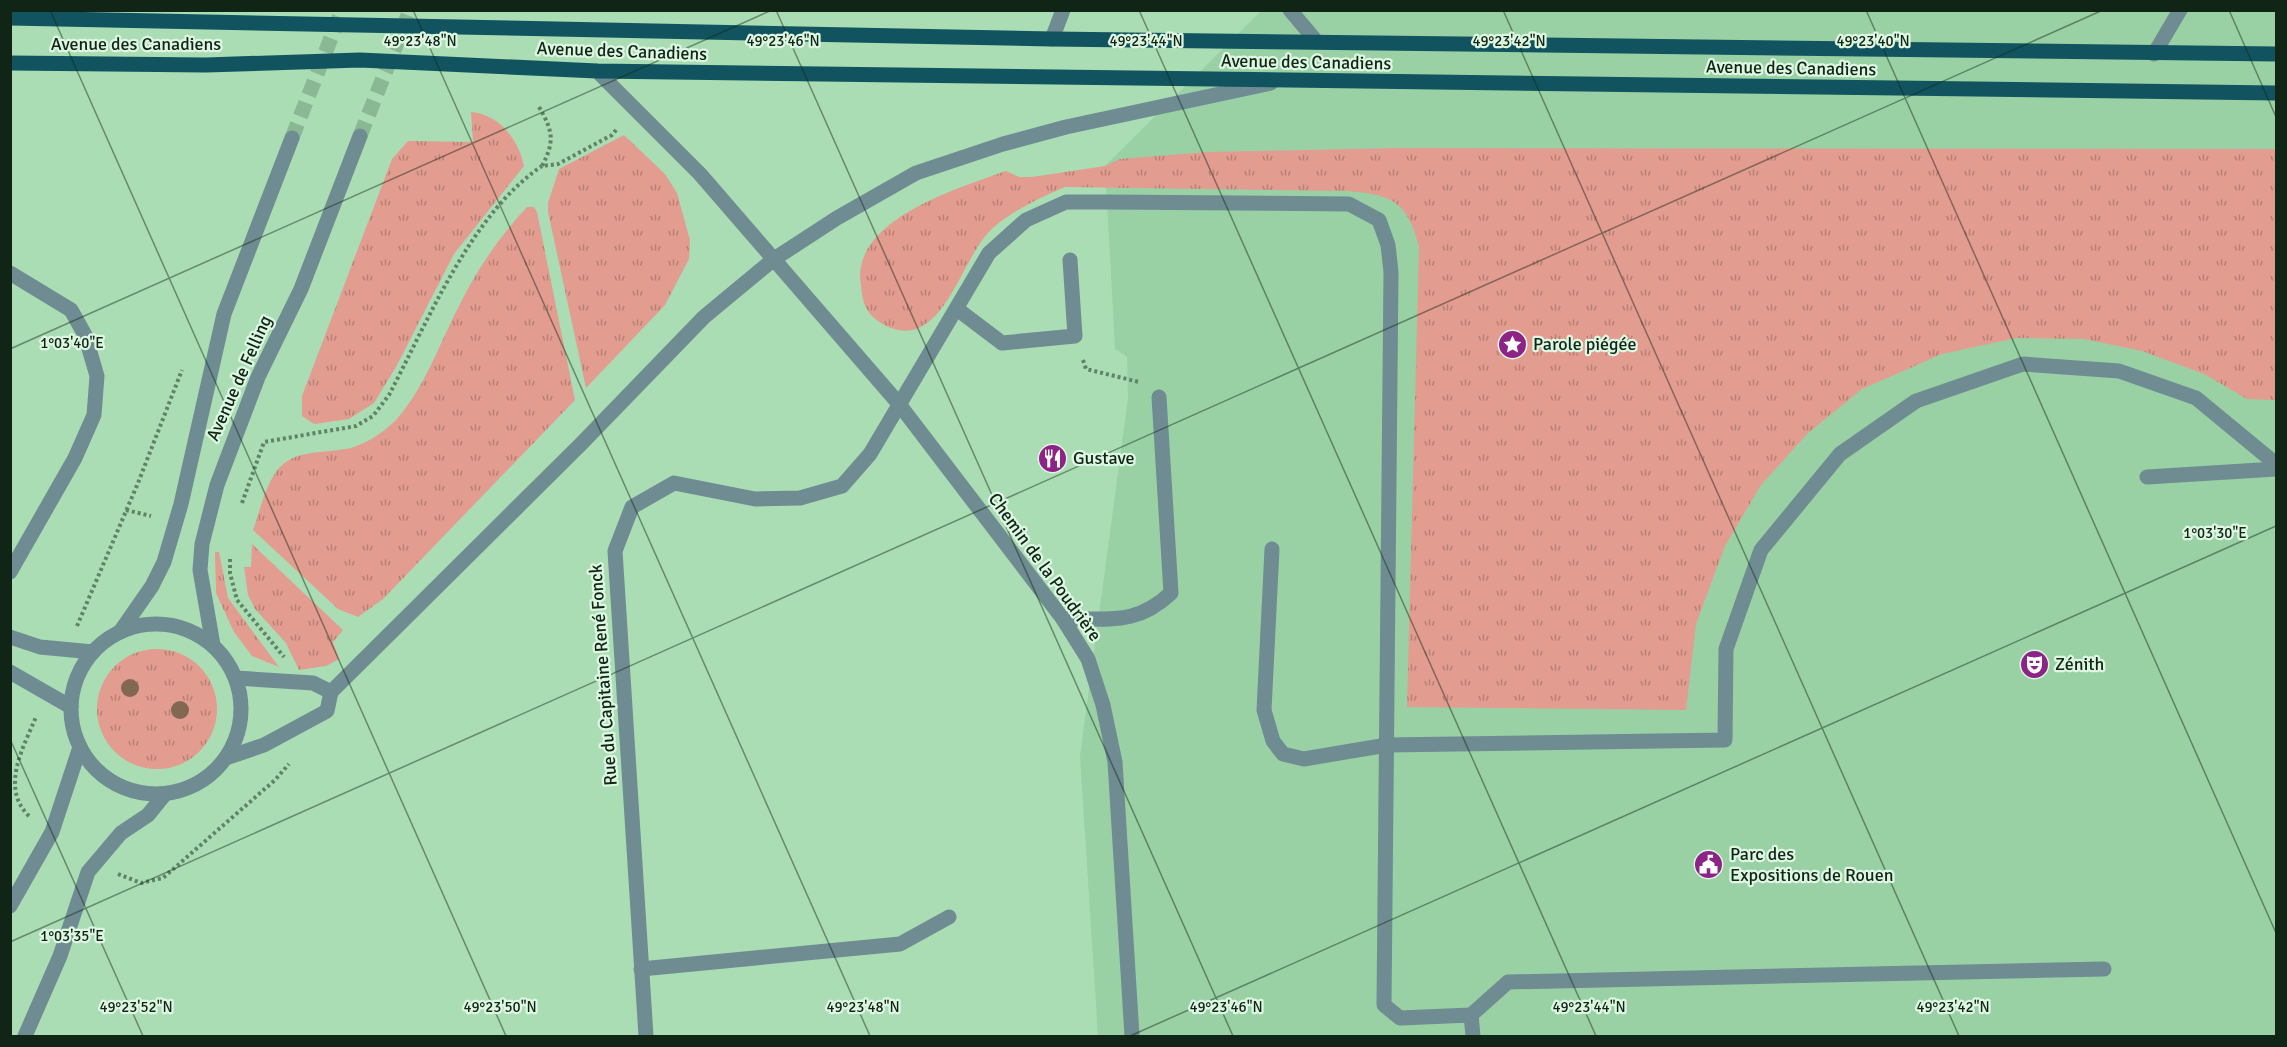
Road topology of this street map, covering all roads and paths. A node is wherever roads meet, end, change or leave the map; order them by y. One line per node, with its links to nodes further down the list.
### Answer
1 (1063, 10): 5 (street)
2 (1290, 10): 6 (street)
3 (2180, 10): 7 (street)
4 (10, 18): 5 (main road, Avenue des Canadiens)
5 (1052, 39): 6 (main road, Avenue des Canadiens)
6 (1317, 42): 7 (main road, Avenue des Canadiens)
7 (2154, 54): 8 (main road, Avenue des Canadiens)
8 (2277, 54)
9 (10, 63): 10 (main road, Avenue des Canadiens)
10 (597, 71): 11 (main road, Avenue des Canadiens); 18 (street, Chemin de la Poudrière)
11 (1276, 81): 12 (main road, Avenue des Canadiens); 18 (street)
12 (2277, 93)
13 (539, 107): 17 (path)
14 (619, 127): 17 (path)
15 (360, 136): 37 (street, Avenue de Felling)
16 (292, 138): 34 (street, Avenue de Felling)
17 (542, 166): 28 (path)
18 (774, 259): 24 (street, Chemin de la Poudrière); 42 (street)
19 (1070, 260): 22 (street)
20 (10, 273): 32 (street)
21 (957, 309): 22 (street); 24 (street, Rue du Capitaine René Fonck); 45 (street, Rue du Capitaine René Fonck)
22 (1076, 336): 23 (path)
23 (1159, 397): 33 (street)
24 (899, 404): 33 (street, Chemin de la Poudrière); 54 (street, Rue du Capitaine René Fonck)
25 (2277, 464): 45 (street)
26 (2277, 469): 27 (street)
27 (2147, 477)
28 (240, 508)
29 (154, 517): 35 (path)
30 (1272, 549): 45 (street)
31 (230, 554): 39 (path)
32 (10, 572)
33 (1063, 619): 59 (street, Chemin de la Poudrière)
34 (120, 632): 37 (street); 38 (street)
35 (74, 633)
36 (10, 637): 38 (street)
37 (213, 645): 41 (street)
38 (93, 652): 43 (street)
39 (286, 660)
40 (10, 672): 43 (street)
41 (236, 678): 42 (street); 47 (street)
42 (332, 692): 47 (street)
43 (71, 707): 46 (street)
44 (37, 714): 50 (path)
45 (1387, 745): 56 (street, Rue du Capitaine René Fonck)
46 (80, 747): 49 (street); 52 (street)
47 (226, 758): 49 (street)
48 (291, 760): 51 (path)
49 (165, 794): 57 (street)
50 (33, 819)
51 (117, 873)
52 (10, 906)
53 (950, 917): 54 (street)
54 (641, 969): 58 (street, Rue du Capitaine René Fonck)
55 (2104, 969): 56 (street)
56 (1471, 1015): 60 (street)
57 (25, 1036)
58 (646, 1036)
59 (1132, 1036)
60 (1473, 1036)

